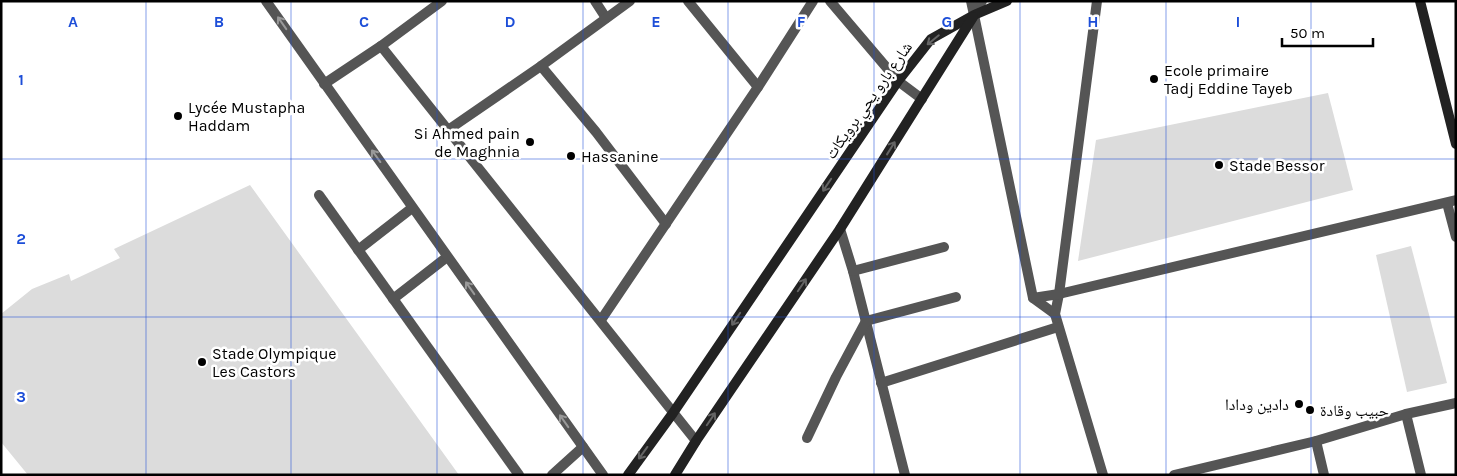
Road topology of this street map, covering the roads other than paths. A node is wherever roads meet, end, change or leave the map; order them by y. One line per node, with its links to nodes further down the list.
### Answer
1 (266, 1): 18 (street, one-way to 1)
2 (442, 1): 15 (street)
3 (595, 1): 14 (street)
4 (630, 1): 14 (street)
5 (688, 1): 19 (street)
6 (813, 1): 19 (street)
7 (830, 1): 17 (street)
8 (971, 1): 13 (street)
9 (982, 1): 13 (street)
10 (1007, 1): 13 (main road, شارع بارو يحي برويكات)
11 (1097, 1): 33 (street)
12 (1420, 1): 22 (main road)
13 (974, 15): 17 (main road, شارع بارو يحي برويكات, one-way to 17); 20 (main road); 35 (street)
14 (606, 18): 16 (street)
15 (381, 46): 18 (street); 21 (street)
16 (541, 66): 21 (street); 26 (street)
17 (898, 81): 20 (street); 43 (main road, شارع بارو يحي برويكات, one-way to 43)
18 (324, 84): 25 (street, one-way to 18)
19 (758, 87): 26 (street)
20 (922, 99): 27 (main road, one-way to 20)
21 (448, 130): 38 (street)
22 (1455, 138)
23 (319, 195): 30 (street)
24 (1451, 202): 28 (street); 33 (street)
25 (412, 208): 30 (street); 31 (street)
26 (666, 224): 38 (street)
27 (840, 229): 32 (street); 46 (main road, one-way to 27)
28 (1456, 237)
29 (944, 247): 32 (street)
30 (358, 250): 36 (street)
31 (447, 257): 36 (street); 48 (street, one-way to 31)
32 (853, 271): 39 (street)
33 (1059, 294): 35 (street); 37 (street)
34 (956, 297): 39 (street)
35 (1033, 298): 37 (street)
36 (393, 299): 49 (street)
37 (1055, 314): 40 (street)
38 (601, 320): 43 (street)
39 (866, 321): 41 (street); 45 (street)
40 (1058, 327): 41 (street); 55 (street)
41 (881, 382): 54 (street)
42 (1456, 403): 44 (street)
43 (673, 413): 46 (street); 52 (main road, شارع بارو يحي برويكات, one-way to 52)
44 (1406, 414): 47 (street); 58 (street)
45 (807, 438)
46 (696, 441): 53 (main road)
47 (1316, 441): 56 (street); 57 (street)
48 (583, 447): 50 (street); 51 (street)
49 (519, 475)
50 (552, 475)
51 (603, 475)
52 (628, 475)
53 (675, 475)
54 (905, 475)
55 (1103, 475)
56 (1174, 475)
57 (1324, 475)
58 (1421, 475)

